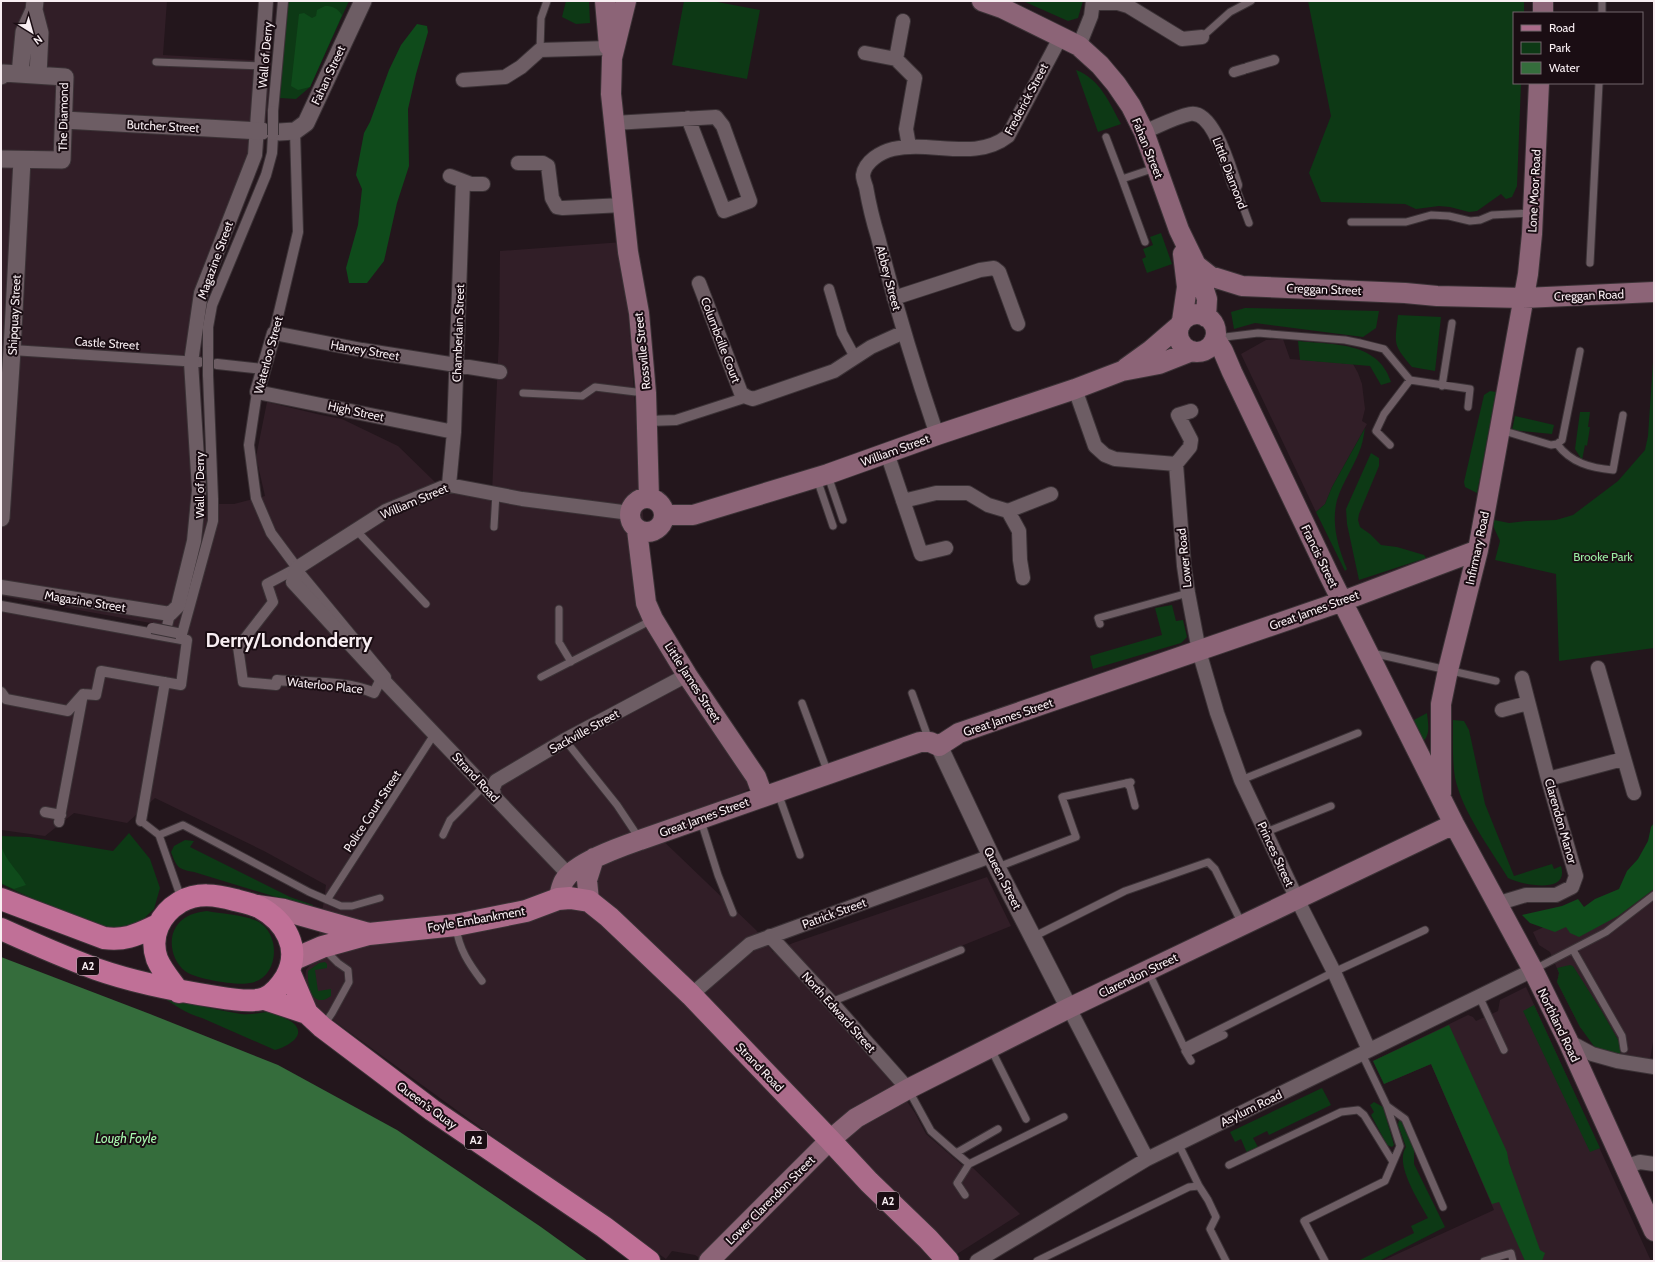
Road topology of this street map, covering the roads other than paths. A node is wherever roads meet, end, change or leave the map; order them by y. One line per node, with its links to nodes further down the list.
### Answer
1 (266, 1): 25 (street, Magazine Street)
2 (283, 1): 36 (street, Wall of Derry, bridge)
3 (362, 1): 36 (street, Fahan Street)
4 (547, 1): 19 (lane)
5 (605, 1): 20 (main road, Rossville Street)
6 (626, 1): 20 (main road, Rossville Street)
7 (983, 1): 16 (main road, Fahan Street)
8 (1251, 1): 17 (lane)
9 (1543, 1): 13 (main road)
10 (1602, 1): 14 (lane)
11 (1093, 2): 17 (street); 18 (street)
12 (35, 6): 27 (street); 28 (street)
13 (1543, 12)
14 (1602, 12)
15 (903, 21): 22 (street)
16 (1061, 36): 18 (main road, Fahan Street); 39 (street, Frederick Street)
17 (1202, 37)
18 (1079, 46): 37 (main road, Fahan Street)
19 (540, 50): 20 (street); 30 (street)
20 (611, 53): 35 (main road, Rossville Street)
21 (865, 53): 22 (street)
22 (896, 59): 39 (street)
23 (1274, 60): 26 (street)
24 (156, 62): 25 (lane)
25 (261, 66): 36 (street, Magazine Street)
26 (1242, 70)
27 (20, 74): 28 (street, The Diamond); 29 (street, The Diamond)
28 (38, 75): 34 (street, The Diamond)
29 (1, 76)
30 (463, 80)
31 (1539, 84): 50 (main road, Lone Moor Road)
32 (1599, 84): 55 (lane)
33 (688, 118): 33 (street); 35 (street)
34 (64, 120): 36 (street, Butcher Street); 41 (street, The Diamond)
35 (614, 123): 49 (main road, Rossville Street)
36 (273, 132): 70 (street, Waterloo Street); 76 (street, Magazine Street); 121 (street, Wall of Derry, bridge)
37 (1144, 132): 43 (main road, Fahan Street); 48 (street, Little Diamond)
38 (1106, 137): 45 (lane)
39 (909, 146): 63 (street, Abbey Street)
40 (1, 159): 41 (street, The Diamond)
41 (22, 160): 72 (street, Shipquay Street)
42 (518, 163): 49 (street)
43 (1157, 168): 45 (lane); 53 (main road, Fahan Street)
44 (450, 176): 46 (street)
45 (1122, 179): 54 (lane)
46 (463, 181): 47 (street); 78 (street, Chamberlain Street)
47 (482, 184)
48 (1235, 184): 52 (lane, Little Diamond)
49 (623, 205): 88 (main road, Rossville Street)
50 (1533, 213): 51 (lane); 57 (main road, Lone Moor Road)
51 (1351, 222)
52 (1248, 223)
53 (1179, 230): 56 (main road, Fahan Street); 67 (main road, Fahan Street)
54 (1145, 242)
55 (1590, 263)
56 (1196, 265): 59 (main road, Creggan Street); 65 (main road, Fahan Street)
57 (1528, 274): 61 (main road, Creggan Street); 64 (main road, Lone Moor Road)
58 (699, 284): 89 (street, Columbcille Court)
59 (1242, 286): 61 (main road, Creggan Street); 65 (main road, Creggan Street)
60 (829, 289): 75 (street)
61 (1405, 292): 64 (main road, Creggan Street)
62 (1654, 292): 64 (main road, Creggan Road)
63 (894, 298): 68 (street); 69 (street, Abbey Street)
64 (1523, 298): 94 (main road, Infirmary Road)
65 (1206, 317): 67 (main road); 71 (main road)
66 (1452, 322): 84 (lane)
67 (1181, 323): 73 (main road); 80 (main road, William Street)
68 (1018, 324)
69 (904, 332): 75 (street, Columbcille Court); 96 (street, Abbey Street)
70 (274, 333): 78 (street, Harvey Street); 79 (street, Waterloo Street)
71 (1215, 338): 73 (main road); 82 (main road, Francis Street); 83 (lane)
72 (12, 350): 76 (street, Castle Street); 109 (street, Shipquay Street)
73 (1196, 351): 80 (main road, William Street); 82 (main road, Francis Street)
74 (1580, 351): 97 (lane)
75 (855, 357): 89 (street, Columbcille Court)
76 (195, 362): 119 (street, Magazine Street)
77 (217, 364): 79 (street)
78 (456, 364): 81 (street, Harvey Street); 95 (street, Chamberlain Street)
79 (263, 369): 86 (street, Waterloo Street)
80 (1122, 371): 85 (main road, William Street)
81 (500, 372)
82 (1232, 372): 122 (main road, Francis Street)
83 (1410, 380): 84 (lane); 98 (lane)
84 (1442, 386): 90 (lane)
85 (1075, 389): 96 (main road, William Street); 100 (street)
86 (257, 392): 95 (street, High Street); 117 (street, Waterloo Street)
87 (523, 393): 88 (lane)
88 (646, 393): 93 (main road, Rossville Street)
89 (747, 397): 93 (street)
90 (1468, 407)
91 (1191, 411): 100 (street)
92 (1623, 415): 97 (lane)
93 (648, 421): 105 (main road, Rossville Street)
94 (1499, 430): 97 (lane); 116 (main road, Infirmary Road)
95 (454, 432): 102 (street, Chamberlain Street)
96 (937, 435): 99 (main road, William Street)
97 (1557, 444)
98 (1390, 445)
99 (888, 453): 101 (main road, William Street); 106 (street)
100 (1176, 464): 120 (street, Lower Road)
101 (822, 475): 108 (main road, William Street); 110 (lane); 113 (lane)
102 (449, 484): 103 (street, William Street); 114 (street, William Street)
103 (496, 493): 111 (street, William Street); 112 (lane)
104 (1051, 494): 107 (street)
105 (649, 498): 108 (main road); 111 (main road)
106 (903, 501): 107 (street); 115 (street)
107 (1008, 511): 118 (street)
108 (665, 515): 111 (main road)
109 (1, 518)
110 (843, 520)
111 (639, 525): 126 (main road, Little James Street)
112 (494, 526)
113 (833, 526)
114 (356, 530): 117 (street, William Street); 123 (lane)
115 (946, 548)
116 (1478, 550): 122 (main road, Great James Street); 132 (main road, Infirmary Road)
117 (297, 568): 136 (street); 136 (street, Waterloo Place); 136 (street, Waterloo Place)
118 (1023, 578)
119 (1, 587)
120 (1188, 593): 127 (lane); 128 (street, Lower Road)
121 (1, 600)
122 (1343, 601): 128 (main road, Great James Street); 129 (main road, Francis Street)
123 (426, 604)
124 (1, 606): 138 (street)
125 (560, 609): 130 (lane)
126 (653, 620): 130 (lane); 133 (main road, Little James Street)
127 (1100, 624)
128 (1199, 651): 148 (main road, Great James Street); 151 (street, Princes Street)
129 (1368, 652): 132 (lane); 157 (main road, Francis Street)
130 (571, 662): 134 (lane)
131 (1598, 668): 149 (street)
132 (1448, 670): 137 (lane); 157 (main road, Infirmary Road)
133 (687, 674): 147 (street, Sackville Street); 154 (main road, Little James Street)
134 (540, 678)
135 (1522, 678): 143 (street, Clarendon Manor)
136 (383, 680): 145 (street, Strand Road)
137 (1496, 681)
138 (165, 682): 140 (street); 162 (street)
139 (1, 692): 140 (street)
140 (83, 694): 160 (street)
141 (912, 694): 148 (lane)
142 (802, 703): 150 (lane)
143 (1528, 703): 144 (street); 152 (street, Clarendon Manor)
144 (1502, 710)
145 (435, 733): 153 (street, Strand Road); 177 (lane, Police Court Street)
146 (1358, 733): 151 (lane)
147 (564, 740): 156 (street, Sackville Street); 167 (lane)
148 (935, 744): 150 (main road, Great James Street); 170 (street, Queen Street)
149 (1623, 759): 152 (street); 155 (street)
150 (828, 773): 154 (main road, Great James Street)
151 (1241, 780): 164 (street, Princes Street)
152 (1548, 780): 180 (street, Clarendon Manor)
153 (484, 786): 156 (street, Strand Road); 166 (lane)
154 (770, 793): 161 (main road, Great James Street); 168 (lane)
155 (1634, 794)
156 (494, 796): 171 (street, Strand Road)
157 (1441, 798): 163 (main road, Francis Street)
158 (1135, 806): 170 (lane)
159 (1330, 806): 164 (lane)
160 (45, 812)
161 (700, 818): 167 (main road, Great James Street); 182 (lane)
162 (141, 821): 165 (lane)
163 (1454, 824): 176 (main road, Clarendon Street); 180 (main road, Northland Road)
164 (1266, 832): 176 (street, Princes Street)
165 (159, 835): 177 (lane); 178 (lane)
166 (442, 835)
167 (640, 840): 169 (main road, Great James Street)
168 (800, 855)
169 (594, 858): 171 (main road, Great James Street); 179 (main road)
170 (994, 862): 189 (street, Patrick Street); 190 (street, Queen Street)
171 (569, 875): 175 (main road, Great James Street)
172 (1654, 895): 193 (lane)
173 (380, 898): 177 (lane)
174 (4, 899): 184 (highway, A2)
175 (558, 899): 179 (main road, Strand Road / A2); 185 (main road, Foyle Embankment / A2)
176 (1297, 899): 183 (main road, Clarendon Street); 197 (street, Princes Street)
177 (327, 900)
178 (182, 901): 181 (highway, A2); 184 (highway, A2)
179 (588, 901): 200 (main road, Strand Road / A2)
180 (1496, 904): 196 (main road, Northland Road)
181 (257, 906): 188 (main road, Foyle Embankment / A2); 194 (highway, A2)
182 (733, 913)
183 (1242, 924): 190 (lane); 195 (main road, Clarendon Street)
184 (158, 925): 199 (highway, A2)
185 (456, 925): 188 (main road, Foyle Embankment / A2); 198 (lane)
186 (1, 929): 199 (highway, A2)
187 (1425, 930): 197 (lane)
188 (369, 934): 191 (main road, Foyle Embankment / A2)
189 (770, 936): 200 (street, Patrick Street); 203 (street, North Edward Street)
190 (1033, 938): 204 (street, Queen Street)
191 (322, 947): 194 (main road, Foyle Embankment / A2); 205 (lane)
192 (962, 950): 203 (lane)
193 (1573, 950): 196 (lane); 209 (lane)
194 (290, 965): 202 (highway); 205 (highway, Queen's Quay / A2)
195 (1148, 970): 204 (main road, Clarendon Street); 210 (lane)
196 (1533, 970): 201 (street, Asylum Road); 207 (main road, Northland Road)
197 (1334, 972): 210 (lane); 212 (street, Princes Street)
198 (482, 981)
199 (179, 992): 202 (highway, A2)
200 (691, 995): 220 (main road, Strand Road / A2)
201 (1479, 996): 211 (lane); 212 (street, Asylum Road)
202 (265, 999): 205 (highway, Queen's Quay / A2)
203 (831, 1002): 215 (street, North Edward Street)
204 (1069, 1008): 208 (main road, Clarendon Street); 223 (street)
205 (315, 1020): 233 (highway, Queen's Quay / A2)
206 (1224, 1035): 210 (lane)
207 (1568, 1041): 214 (street); 228 (main road, Northland Road)
208 (990, 1047): 215 (main road, Clarendon Street); 218 (lane)
209 (1624, 1049)
210 (1185, 1050): 213 (lane)
211 (1504, 1050)
212 (1365, 1052): 216 (lane); 221 (street, Asylum Road)
213 (1191, 1061)
214 (1654, 1067)
215 (908, 1089): 220 (main road, Clarendon Street); 222 (lane)
216 (1387, 1106): 224 (lane); 231 (lane)
217 (1064, 1117): 225 (lane)
218 (1026, 1119)
219 (998, 1129): 222 (lane)
220 (830, 1140): 234 (main road, Lower Clarendon Street); 235 (main road, Strand Road / A2)
221 (1178, 1143): 223 (street, Asylum Road); 229 (lane)
222 (956, 1153): 225 (lane)
223 (1147, 1159): 236 (street, Asylum Road)
224 (1393, 1162): 227 (lane); 239 (lane)
225 (969, 1164): 230 (lane)
226 (1654, 1164): 228 (street)
227 (1229, 1165)
228 (1624, 1167): 232 (main road, Northland Road)
229 (1199, 1186): 237 (lane); 238 (lane)
230 (965, 1195)
231 (1443, 1207)
232 (1654, 1231)
233 (649, 1261)
234 (709, 1261)
235 (948, 1261)
236 (977, 1261)
237 (1037, 1261)
238 (1226, 1261)
239 (1325, 1261)
240 (1484, 1261): 241 (lane)
241 (1513, 1261)

